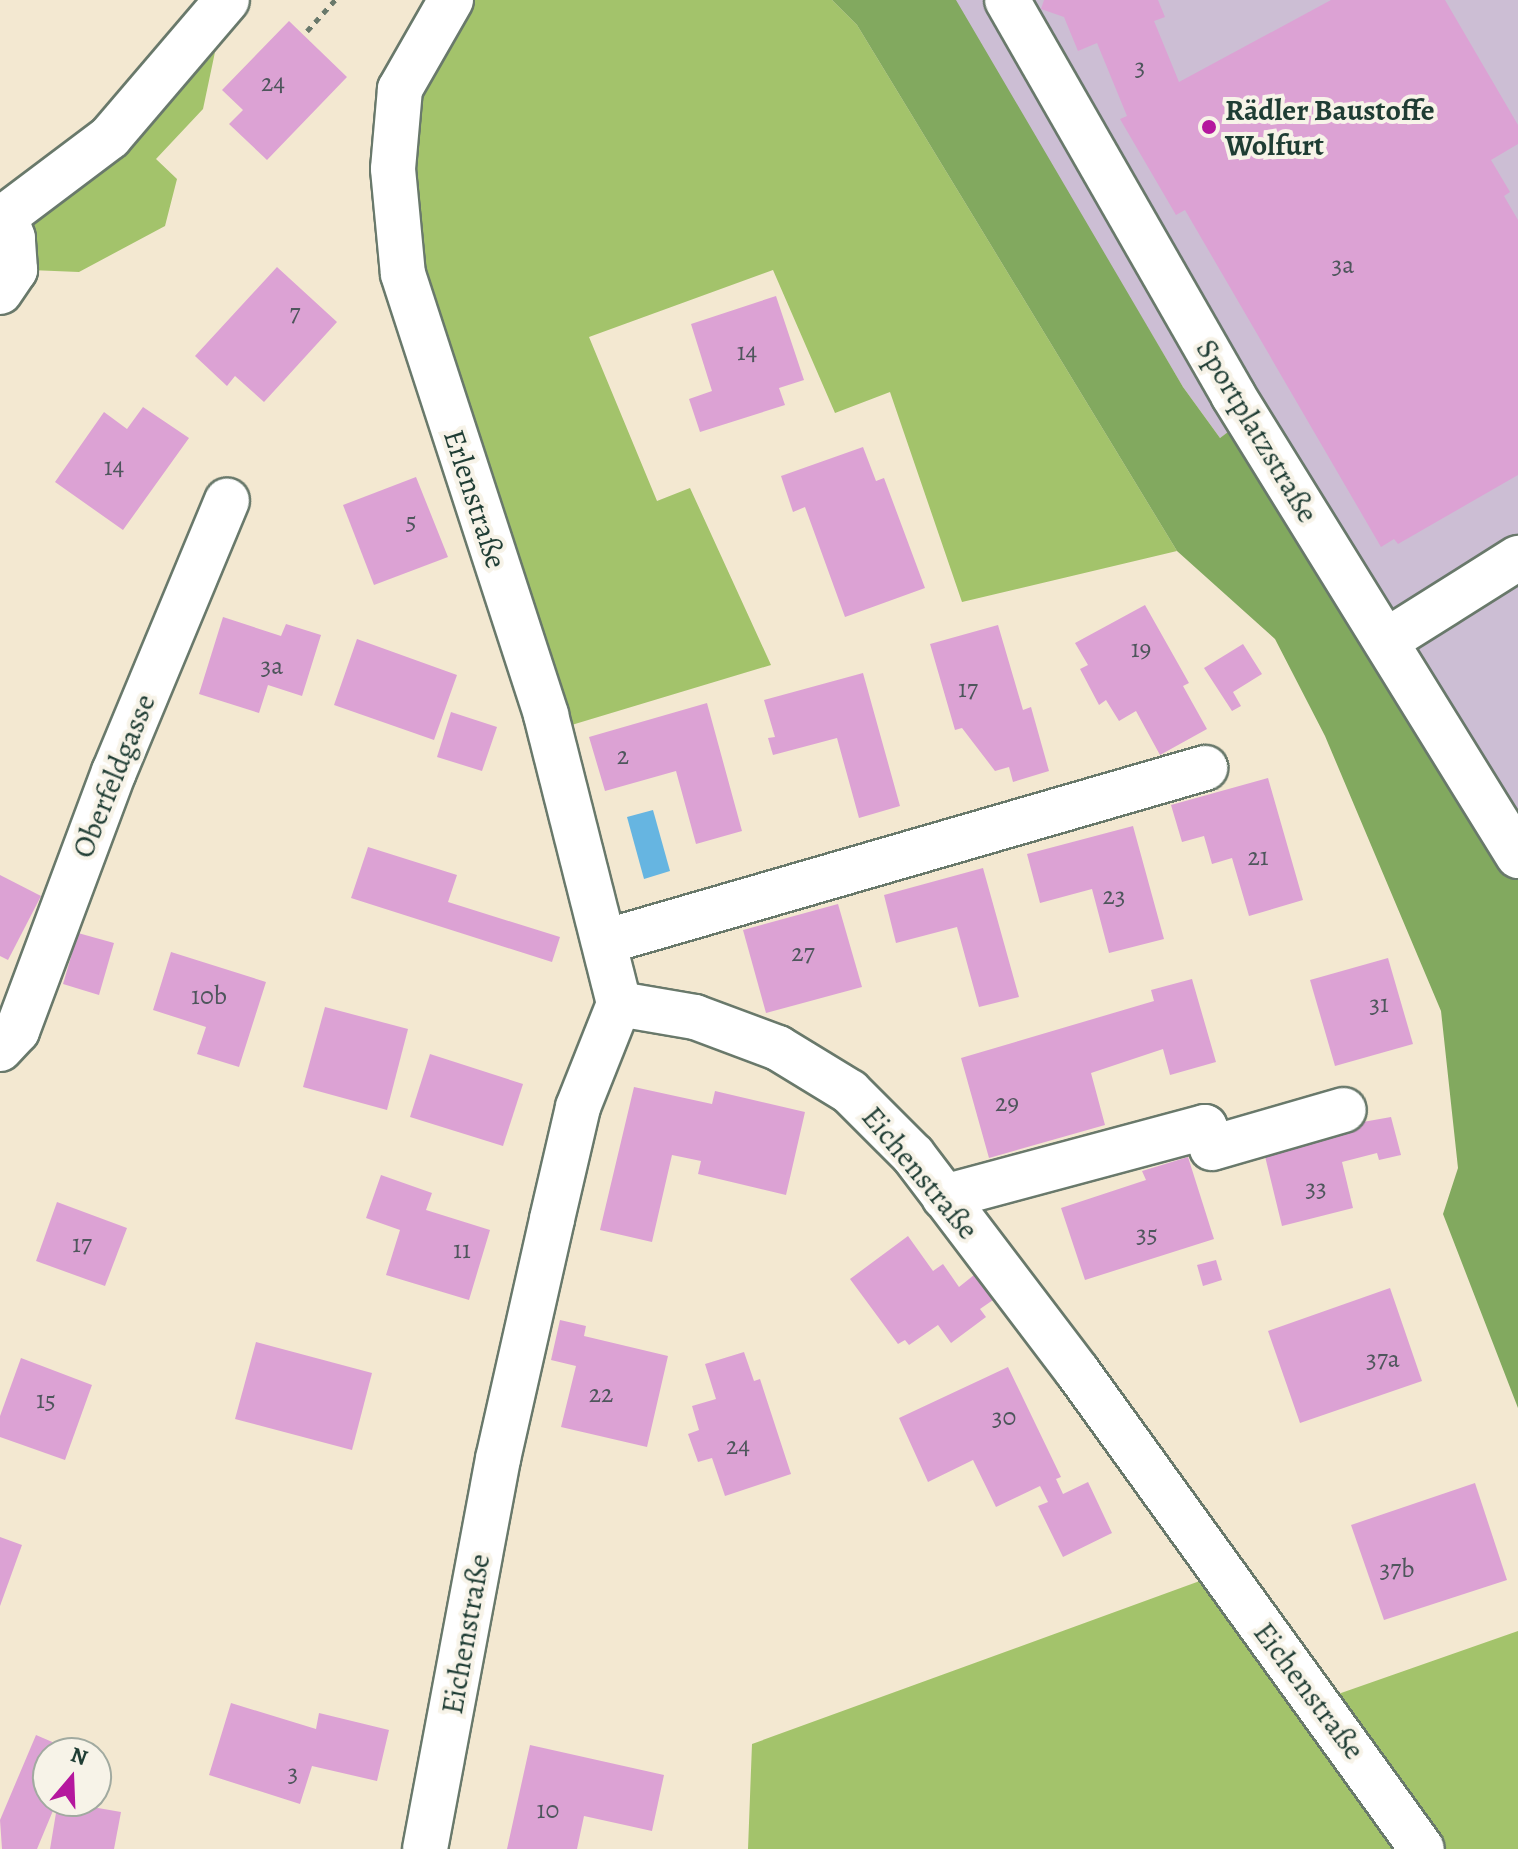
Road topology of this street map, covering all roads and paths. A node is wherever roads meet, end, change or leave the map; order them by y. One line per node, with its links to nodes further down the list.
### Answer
1 (227, 0): 6 (street)
2 (335, 0): 5 (path)
3 (451, 0): 13 (street, Erlenstraße)
4 (1007, 0): 10 (street, Sportplatzstraße)
5 (307, 31)
6 (2, 219): 7 (street)
7 (0, 292)
8 (227, 501): 15 (street, Oberfeldgasse)
9 (1518, 558): 10 (street)
10 (1386, 641): 12 (street, Sportplatzstraße)
11 (1205, 768): 13 (street)
12 (1518, 856)
13 (604, 942): 14 (street, Erlenstraße)
14 (619, 1004): 17 (street, Eichenstraße); 18 (street, Eichenstraße)
15 (0, 1049)
16 (1344, 1110): 17 (street)
17 (944, 1197): 19 (street, Eichenstraße)
18 (425, 1849)
19 (1422, 1849)

